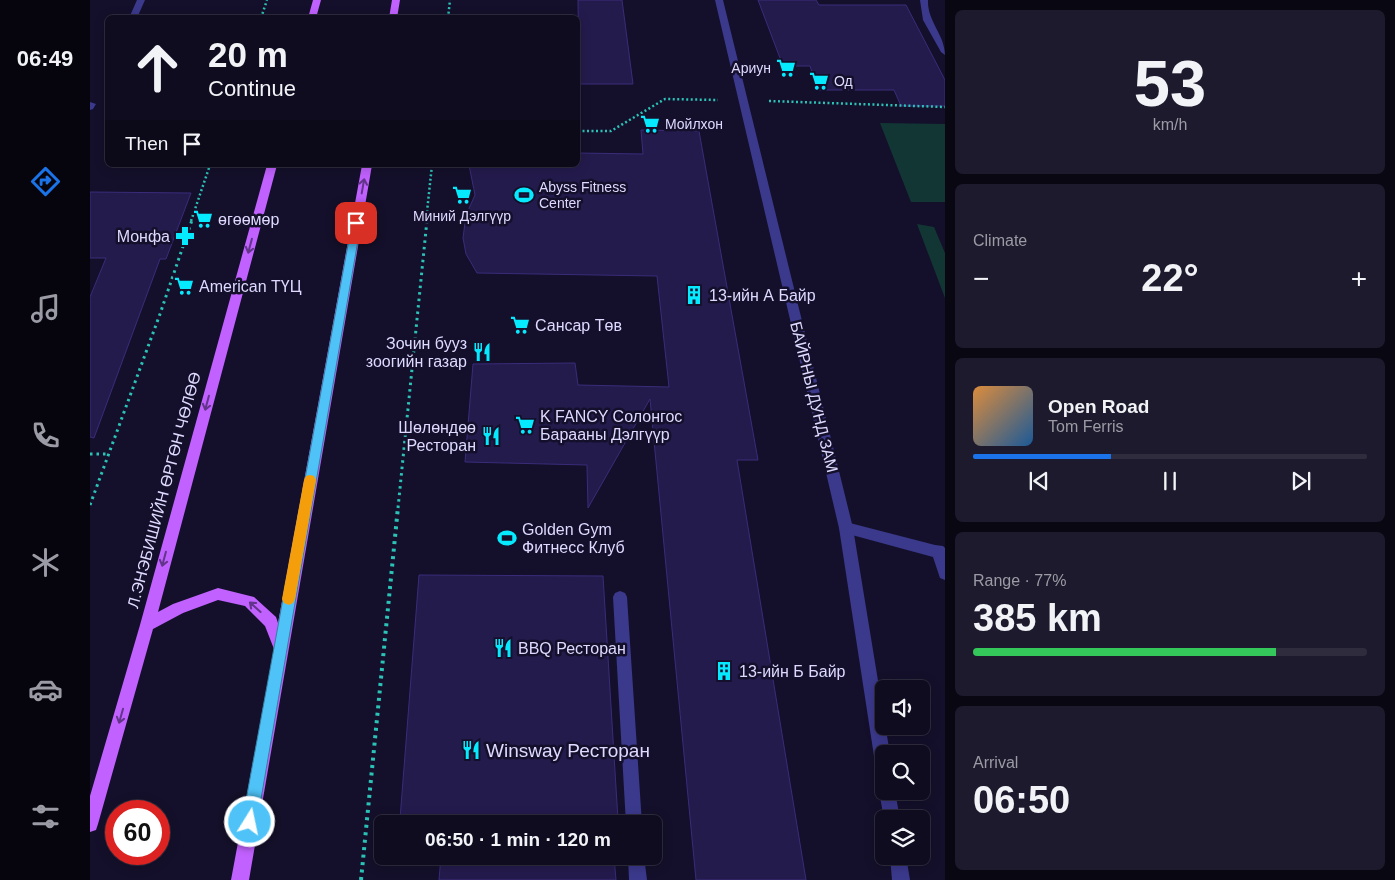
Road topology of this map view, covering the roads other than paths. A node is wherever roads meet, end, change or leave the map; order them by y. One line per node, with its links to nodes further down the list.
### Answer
1 (141, 0): 6 (street)
2 (317, 0): 7 (main road)
3 (396, 0): 8 (main road)
4 (719, 0): 12 (street, БАЙРНЫ ДУНД ЗАМ)
5 (924, 0): 9 (street)
6 (134, 15)
7 (313, 15)
8 (394, 15)
9 (945, 52)
10 (271, 167): 16 (main road, Л.ЭНЭБИШИЙН ӨРГӨН ЧӨЛӨӨ, one-way to 16)
11 (367, 167): 17 (main road, one-way to 11)
12 (846, 528): 13 (street); 18 (street, БАЙРНЫ ДУНД ЗАМ)
13 (941, 552): 14 (street)
14 (945, 574)
15 (620, 597): 19 (street)
16 (147, 625): 17 (main road, one-way to 16); 20 (main road, Л.ЭНЭБИШИЙН ӨРГӨН ЧӨЛӨӨ, one-way to 20)
17 (280, 647): 23 (main road)
18 (880, 745)
19 (633, 815)
20 (90, 824)
21 (637, 865): 24 (street)
22 (899, 865): 25 (street)
23 (240, 880)
24 (638, 880)
25 (901, 880)

